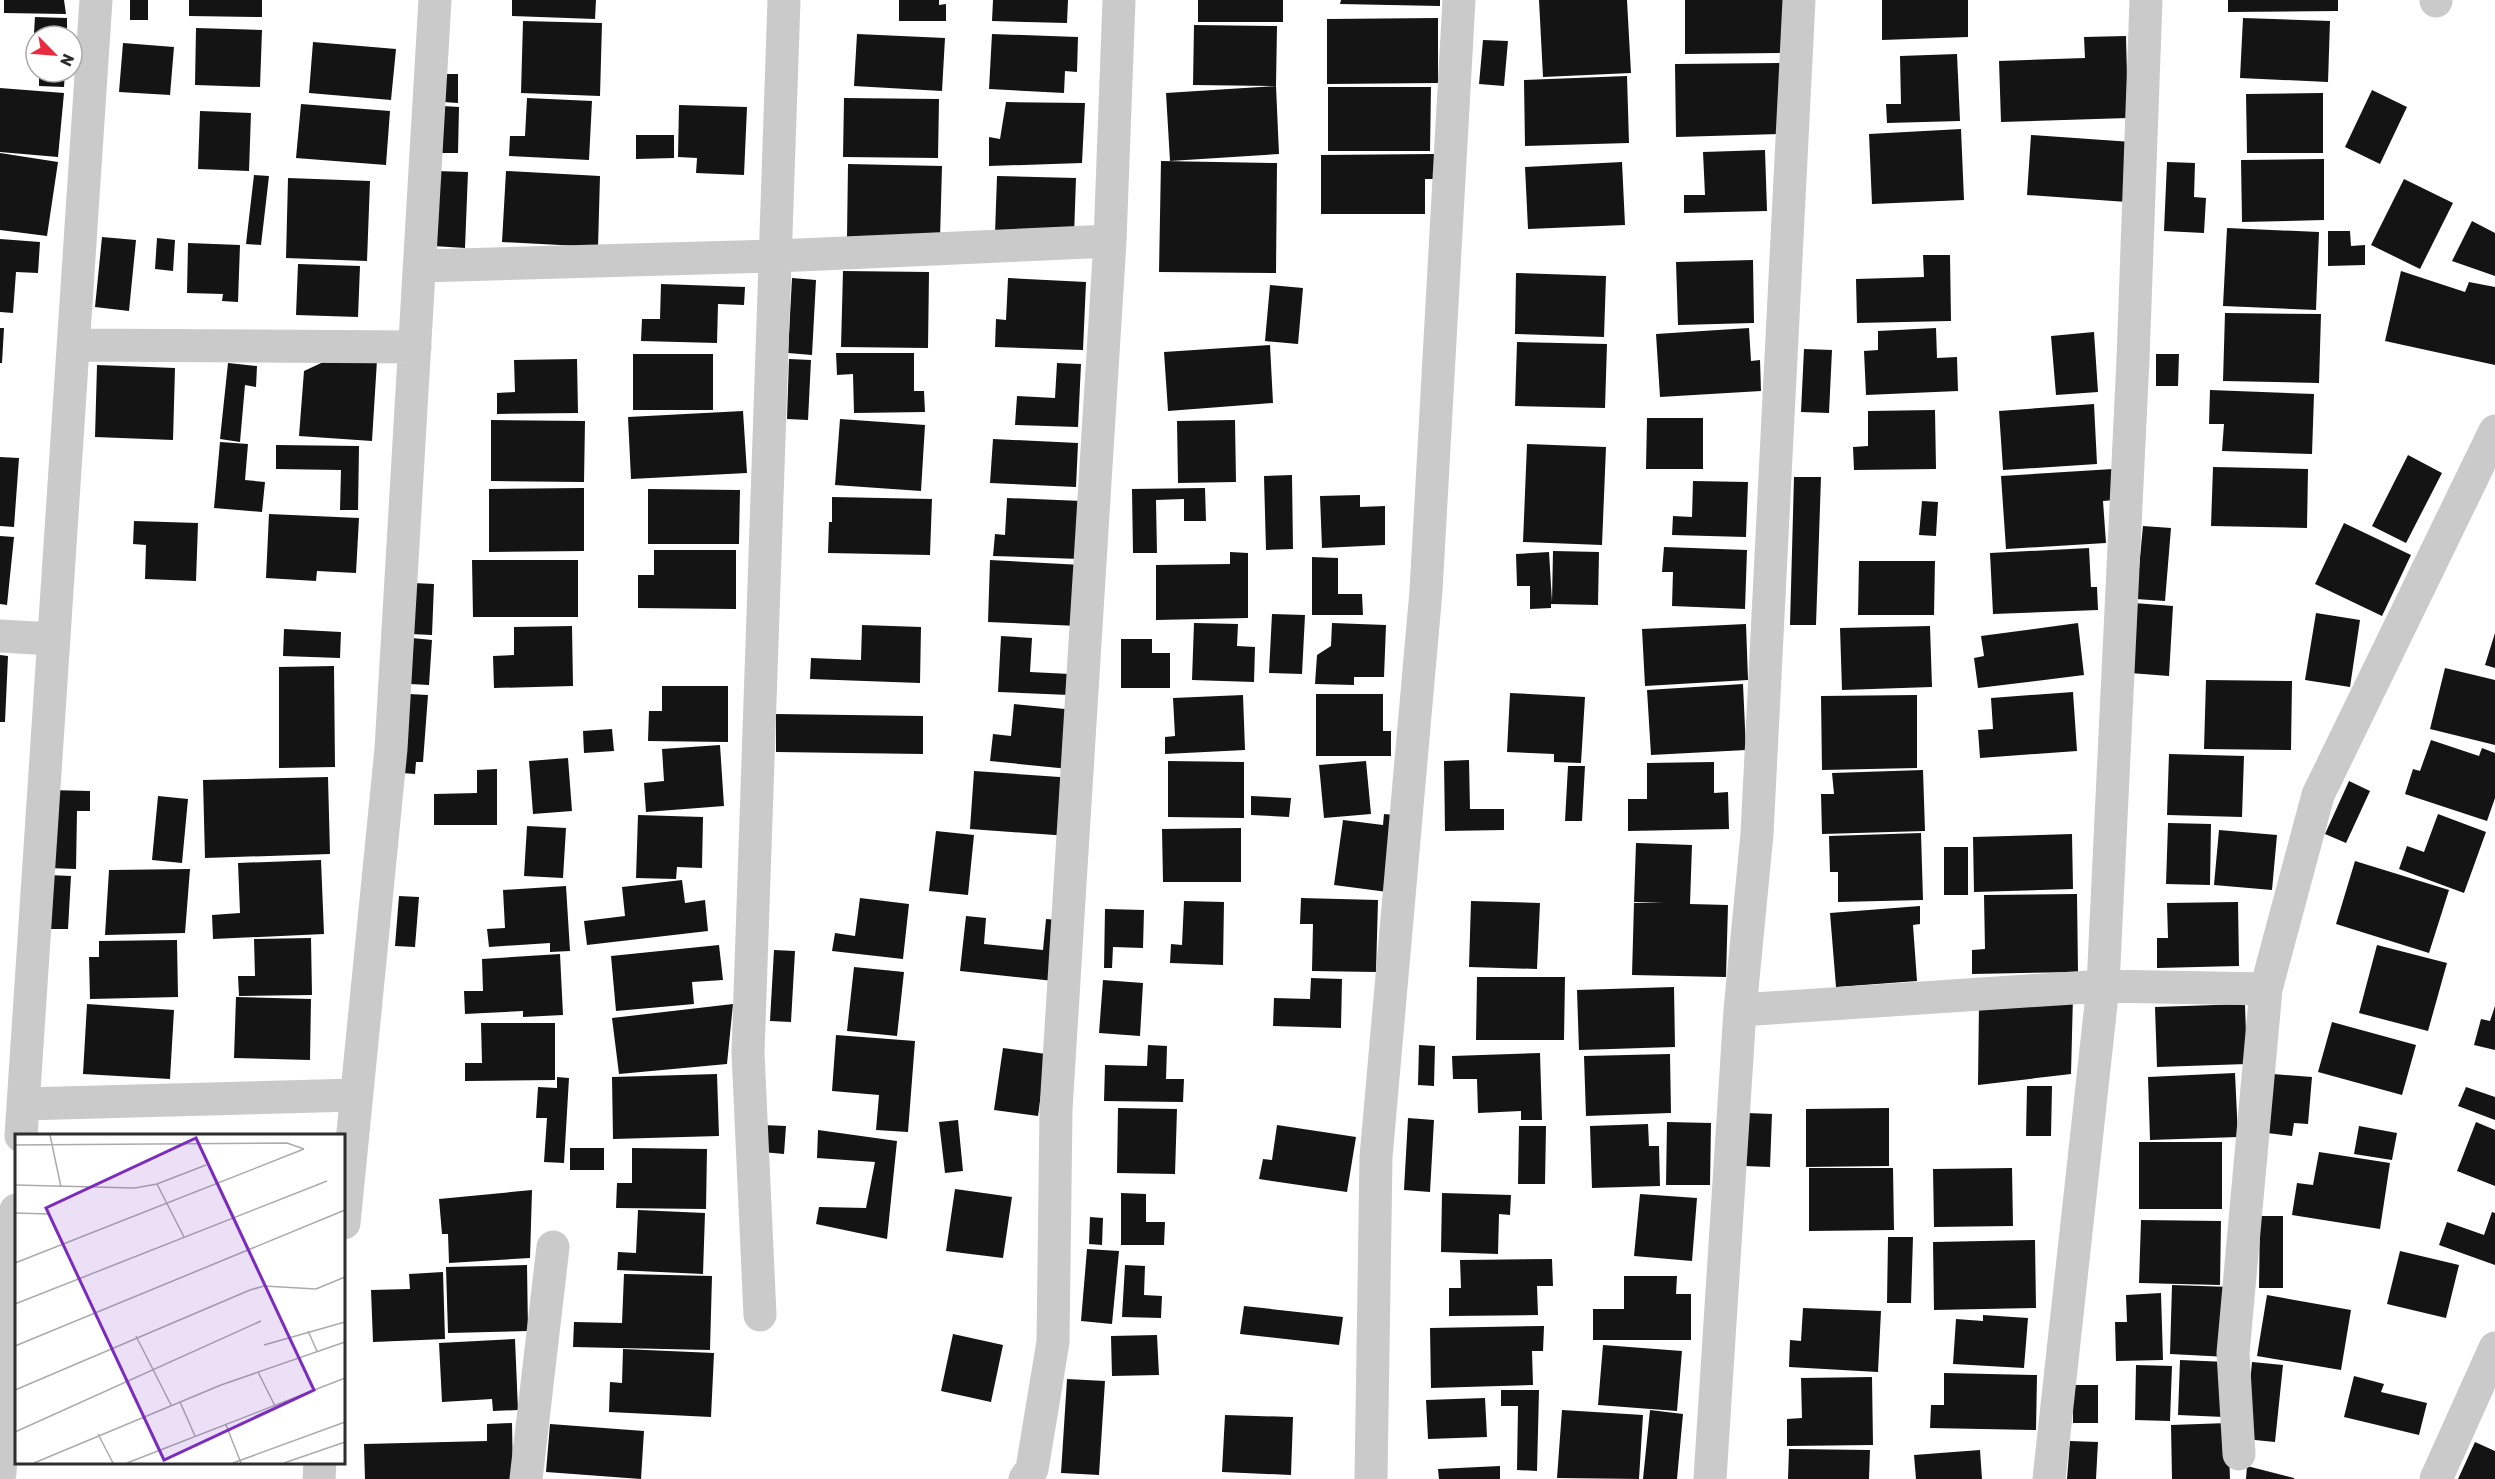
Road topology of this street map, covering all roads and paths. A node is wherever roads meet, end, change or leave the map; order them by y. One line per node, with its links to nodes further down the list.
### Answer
1 (96, 0): 11 (street)
2 (435, 0): 10 (street)
3 (784, 0): 9 (street)
4 (1119, 0): 8 (street)
5 (1459, 0): 32 (street)
6 (1799, 0): 18 (street)
7 (2146, 0): 16 (street)
8 (1110, 241): 9 (street); 31 (street)
9 (777, 256): 10 (street); 24 (street)
10 (421, 266): 12 (street)
11 (74, 345): 12 (street); 15 (street)
12 (415, 347): 19 (street)
13 (2495, 430): 17 (street)
14 (0, 636): 15 (street)
15 (53, 639): 20 (street)
16 (2103, 986): 17 (street); 18 (street); 34 (street)
17 (2266, 989): 26 (street)
18 (1740, 1010): 33 (street)
19 (356, 1095): 20 (street); 21 (street)
20 (22, 1120)
21 (345, 1212)
22 (15, 1226): 28 (street)
23 (553, 1247): 30 (street)
24 (760, 1315)
25 (2495, 1348): 35 (street)
26 (2238, 1454)
27 (320, 1464): 29 (street)
28 (0, 1473)
29 (319, 1479)
30 (526, 1479)
31 (1025, 1479)
32 (1371, 1479)
33 (1710, 1479)
34 (2049, 1479)
35 (2436, 1479)

